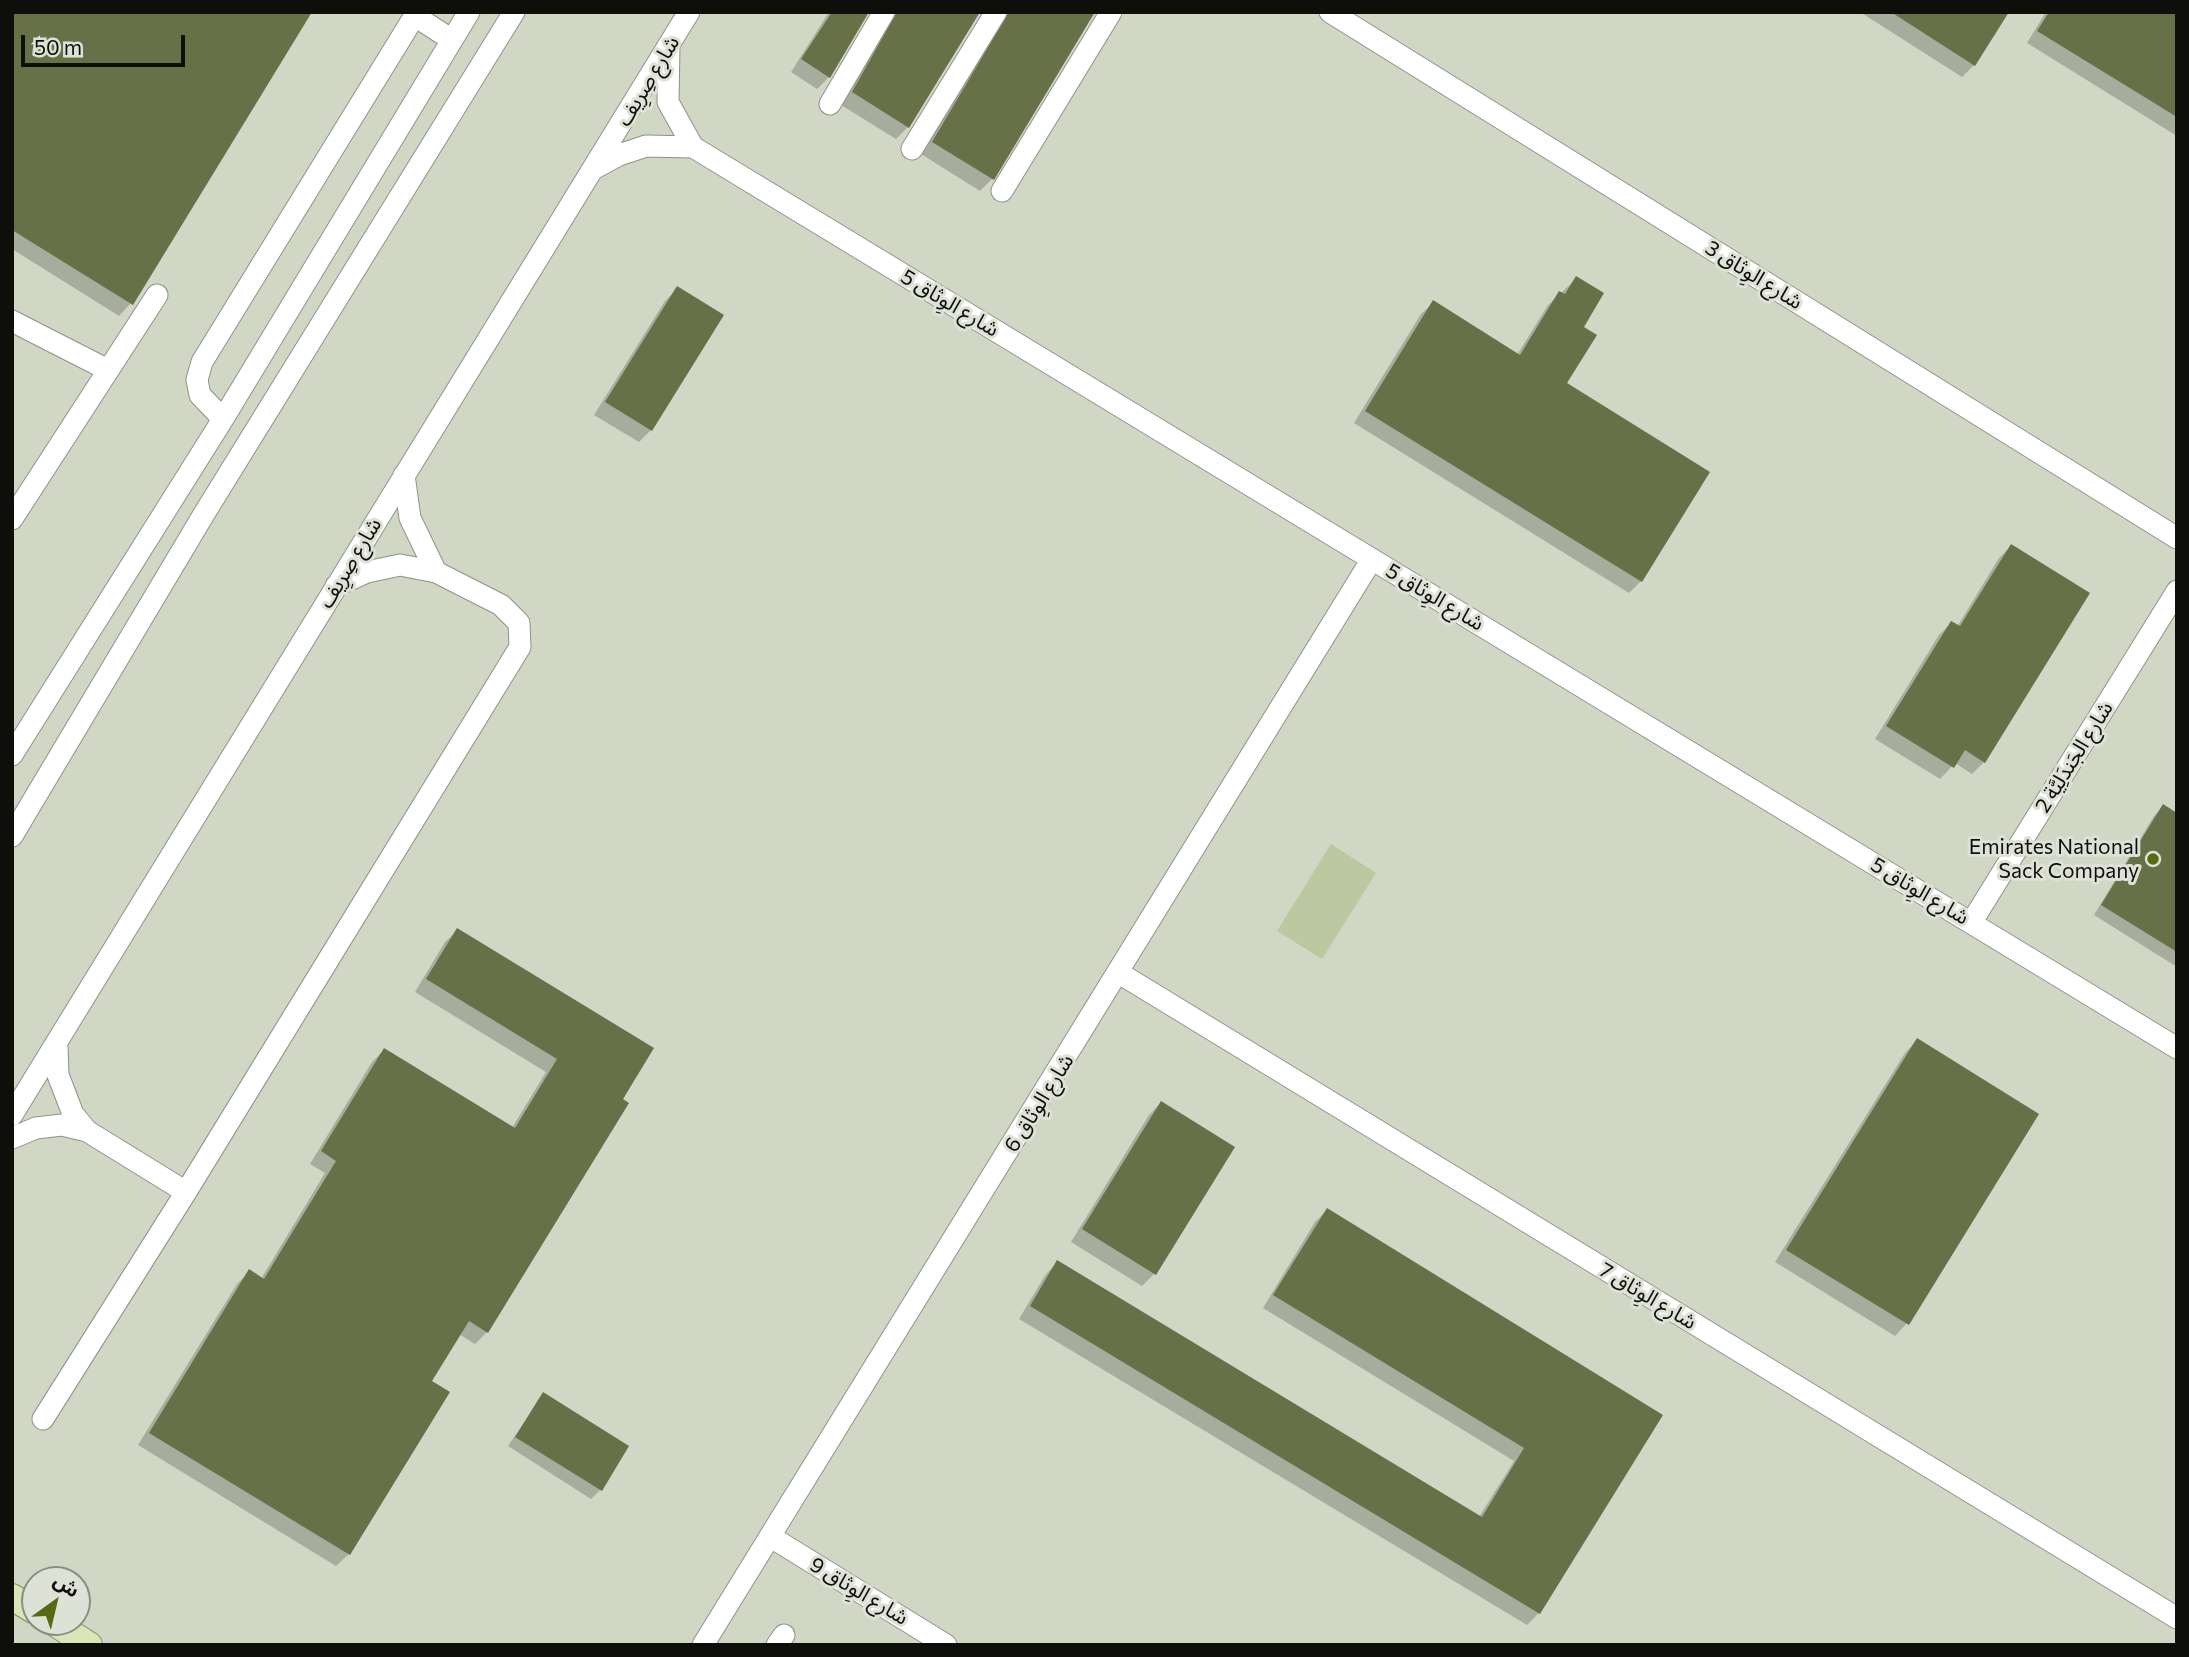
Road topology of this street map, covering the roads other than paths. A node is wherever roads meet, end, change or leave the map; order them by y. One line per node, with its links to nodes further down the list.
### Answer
1 (469, 12): 9 (street)
2 (514, 12): 28 (street)
3 (689, 12): 10 (street, شارع صِرِيف)
4 (884, 12): 11 (street)
5 (996, 12): 13 (street)
6 (1111, 12): 15 (street)
7 (1330, 12): 22 (street, شارع الوِثاق 3)
8 (416, 14): 9 (street); 19 (street)
9 (452, 40): 19 (street)
10 (669, 46): 12 (street, شارع الوِثاق 5); 14 (street, شارع صِرِيف)
11 (830, 104)
12 (693, 147): 14 (street); 23 (street, شارع الوِثاق 5)
13 (912, 149)
14 (594, 169): 20 (street, شارع صِرِيف)
15 (1002, 191)
16 (157, 295): 18 (street)
17 (12, 321): 18 (street)
18 (108, 370): 21 (street)
19 (223, 419): 27 (street)
20 (404, 475): 24 (street); 25 (street, شارع صِرِيف)
21 (12, 519)
22 (2177, 538)
23 (1372, 559): 29 (street, شارع الوِثاق 5); 30 (street, شارع الوِثاق 6)
24 (436, 572): 25 (street); 36 (street)
25 (337, 586): 31 (street, شارع صِرِيف)
26 (2177, 591): 29 (street, شارع الجَندَلِيَّة 2)
27 (12, 755)
28 (12, 836)
29 (1971, 923): 32 (street, شارع الوِثاق 5)
30 (1119, 973): 38 (street, شارع الوِثاق 6); 39 (street, شارع الوِثاق 7)
31 (57, 1046): 33 (street, شارع صِرِيف); 34 (street)
32 (2177, 1048)
33 (12, 1115)
34 (87, 1131): 35 (street); 36 (street)
35 (12, 1138)
36 (187, 1192): 37 (street)
37 (43, 1419)
38 (771, 1538): 40 (street, شارع الوِثاق 6); 41 (street, شارع الوِثاق 9)
39 (2177, 1618)
40 (703, 1645)
41 (946, 1645)

